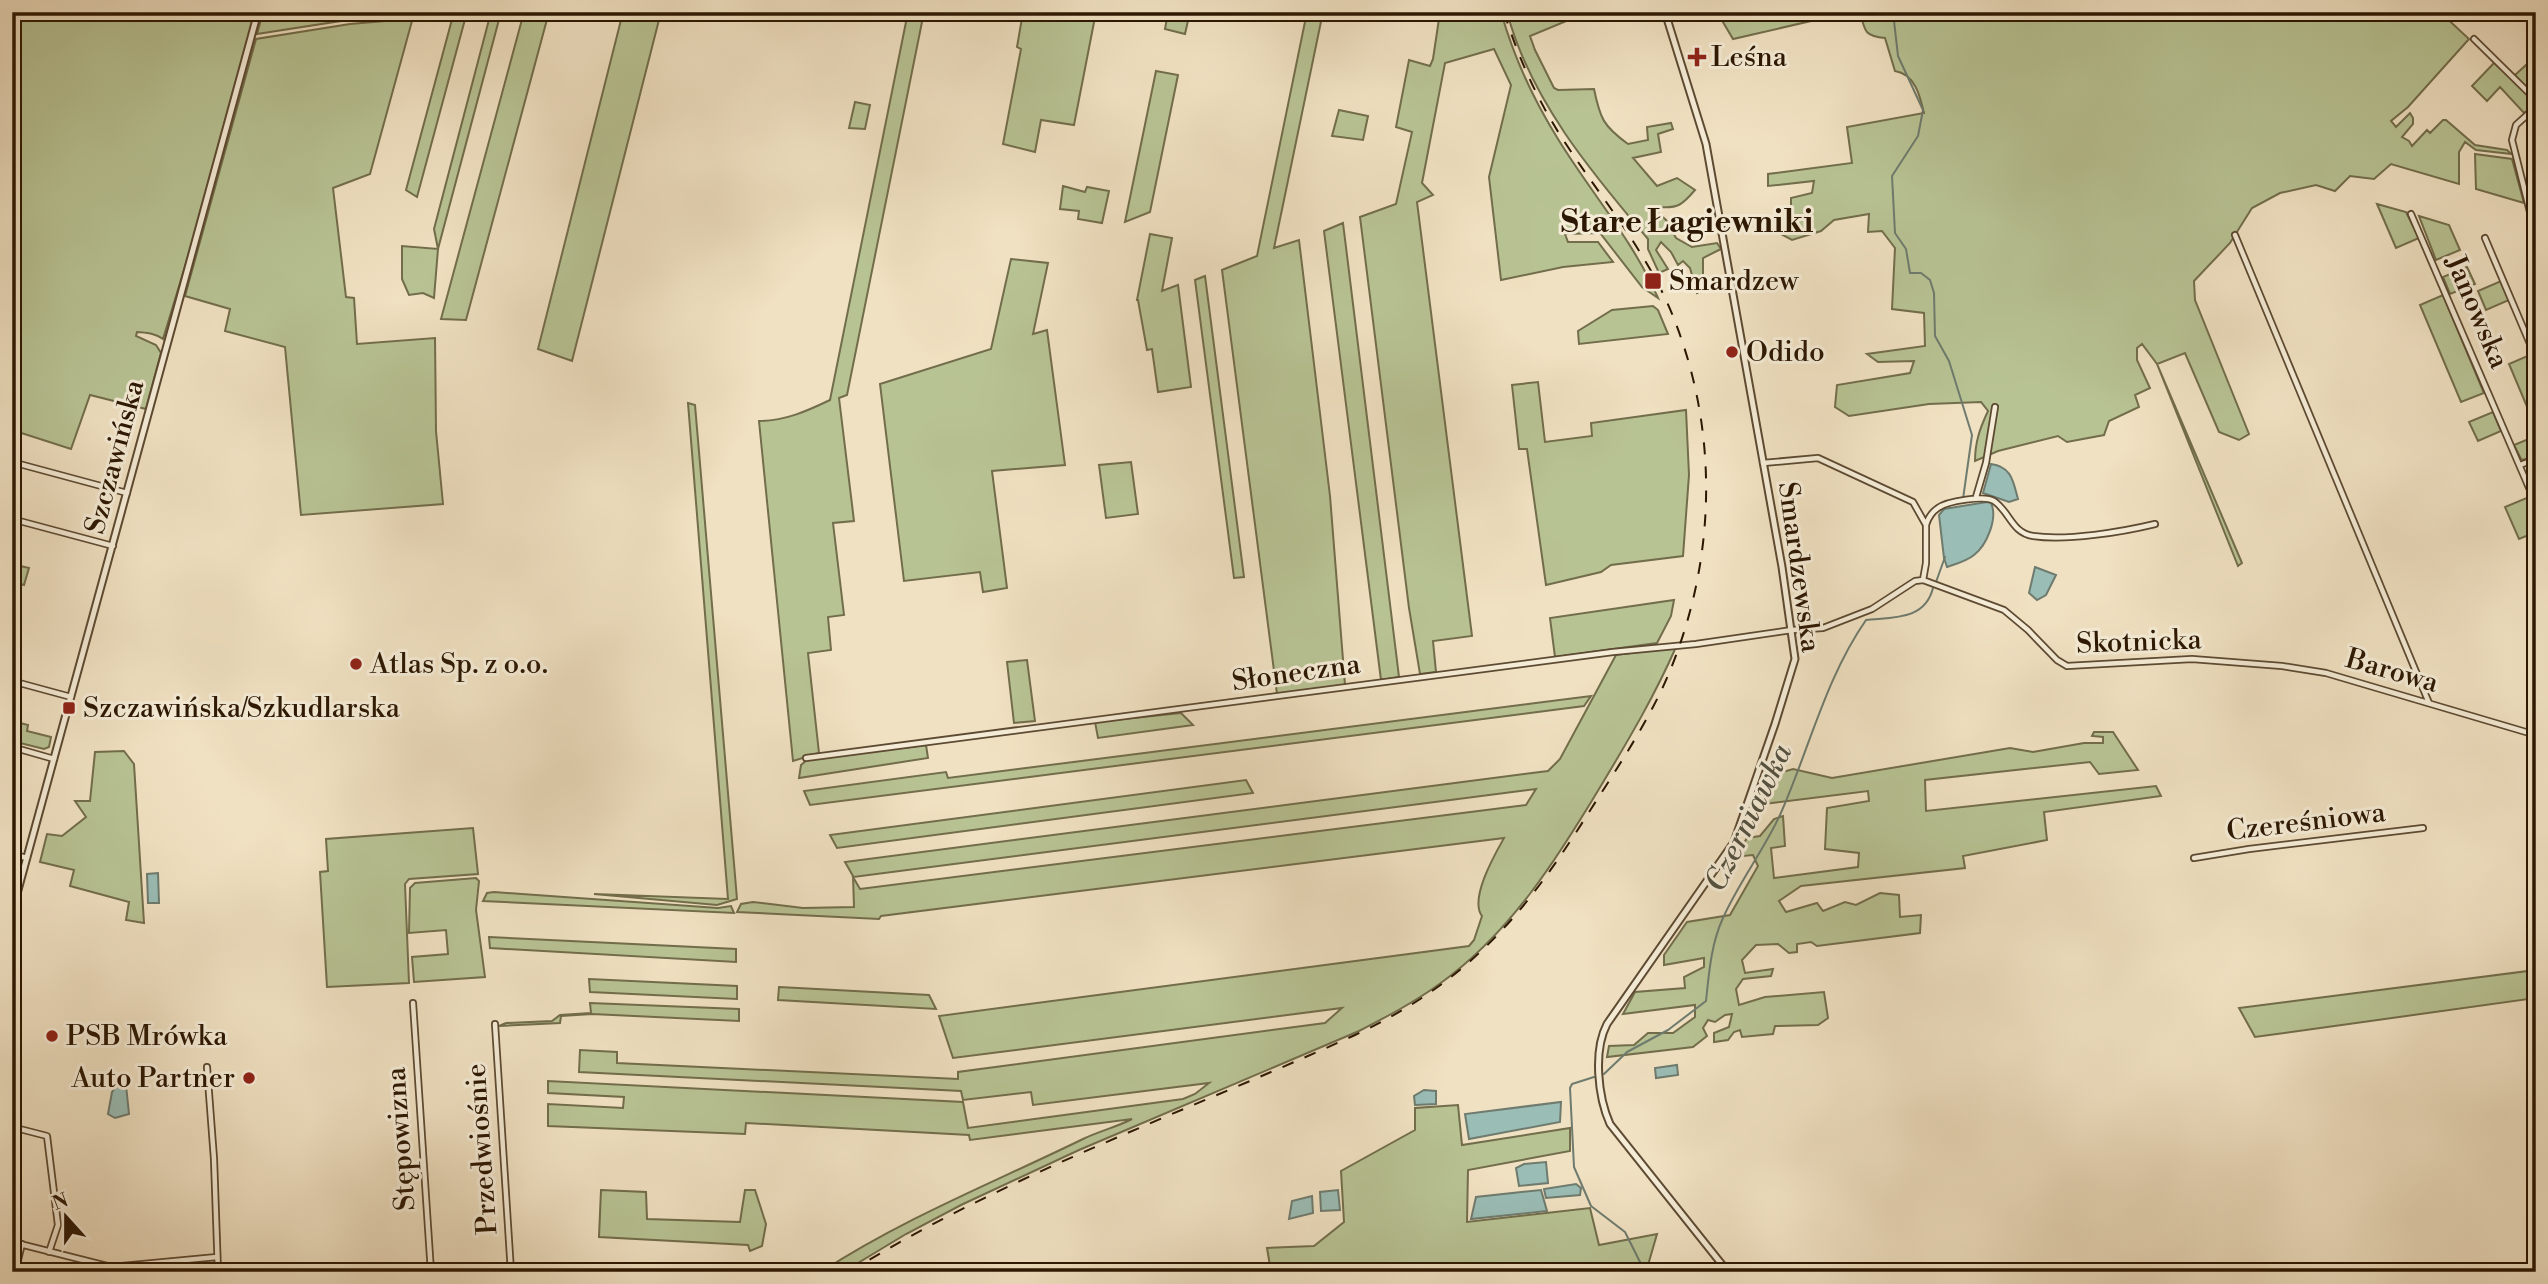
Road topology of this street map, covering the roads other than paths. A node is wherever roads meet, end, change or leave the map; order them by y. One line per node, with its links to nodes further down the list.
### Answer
1 (258, 12): 16 (street, Szczawińska)
2 (1665, 12): 14 (street, Smardzewska)
3 (2474, 39): 4 (street)
4 (2536, 100)
5 (2536, 107): 8 (street)
6 (2411, 214): 15 (street, Janowska)
7 (2235, 235): 28 (street)
8 (2536, 236)
9 (2485, 238): 10 (street)
10 (2536, 358)
11 (1995, 407): 17 (street)
12 (2536, 459): 15 (street)
13 (12, 461): 16 (street)
14 (1763, 463): 21 (street); 24 (street, Smardzewska)
15 (2520, 465): 18 (street, Janowska)
16 (127, 493): 22 (street, Szczawińska)
17 (1976, 498): 20 (street); 21 (street)
18 (2536, 504)
19 (12, 519): 22 (street)
20 (2155, 524)
21 (1926, 525): 23 (street)
22 (113, 546): 27 (street, Szczawińska)
23 (1923, 580): 24 (street); 25 (street, Skotnicka)
24 (1792, 630): 31 (street, Słoneczna); 50 (street, Smardzewska)
25 (2233, 663): 28 (street, Barowa)
26 (12, 681): 27 (street)
27 (71, 698): 32 (street, Szczawińska)
28 (2429, 703): 29 (street, Barowa)
29 (2536, 735)
30 (12, 747): 32 (street)
31 (806, 758)
32 (54, 759): 35 (street, Szczawińska)
33 (2423, 828): 36 (street, Czereśniowa)
34 (12, 854): 35 (street)
35 (27, 858): 37 (street, Szczawińska)
36 (2193, 858)
37 (12, 912)
38 (413, 1003): 48 (street, Stępowizna)
39 (495, 1024): 49 (street, Przedwiośnie)
40 (207, 1067): 45 (street)
41 (12, 1127): 44 (street)
42 (12, 1242): 43 (street)
43 (22, 1244): 44 (street); 46 (street)
44 (50, 1252): 45 (street)
45 (217, 1257): 47 (street)
46 (15, 1272)
47 (218, 1272)
48 (431, 1272)
49 (511, 1272)
50 (1728, 1272)

